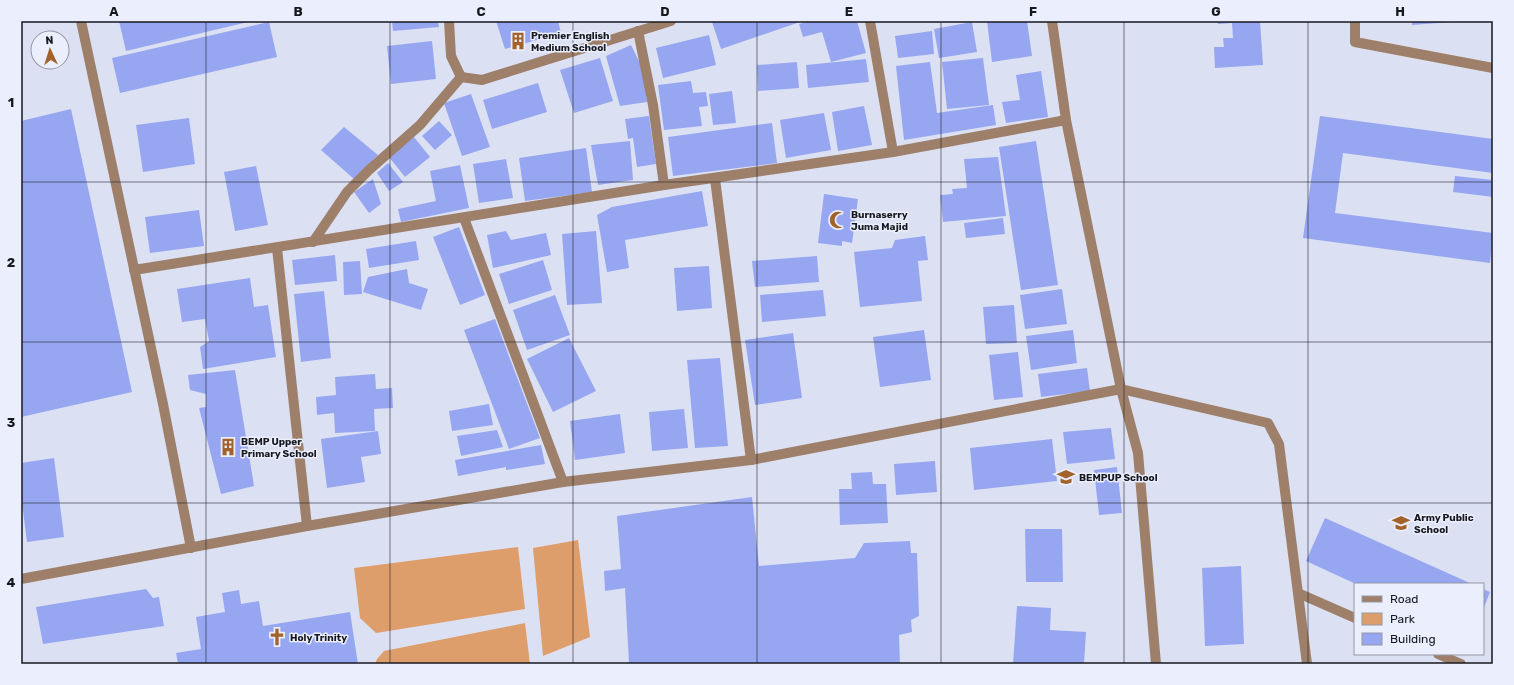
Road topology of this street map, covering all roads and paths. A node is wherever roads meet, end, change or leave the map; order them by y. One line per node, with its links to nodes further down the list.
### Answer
1 (81, 21): 17 (street)
2 (449, 21): 9 (street)
3 (671, 21): 7 (street)
4 (870, 21): 11 (street)
5 (1052, 21): 10 (street)
6 (1355, 21): 8 (street)
7 (638, 31): 9 (street); 13 (street)
8 (1493, 68)
9 (461, 77): 15 (street)
10 (1066, 120): 11 (street); 18 (street)
11 (893, 152): 12 (street)
12 (715, 179): 13 (street); 19 (street)
13 (664, 185): 14 (street)
14 (464, 218): 15 (street); 20 (street)
15 (313, 242): 16 (street)
16 (277, 248): 17 (street); 21 (street)
17 (134, 270): 22 (street)
18 (1121, 389): 19 (street); 24 (street); 27 (street)
19 (751, 460): 20 (street)
20 (564, 482): 21 (street)
21 (306, 526): 22 (street)
22 (190, 548): 23 (street)
23 (21, 579)
24 (1298, 593): 25 (street); 28 (street)
25 (1354, 618)
26 (1440, 655): 29 (street)
27 (1156, 664)
28 (1307, 664)
29 (1461, 664)

